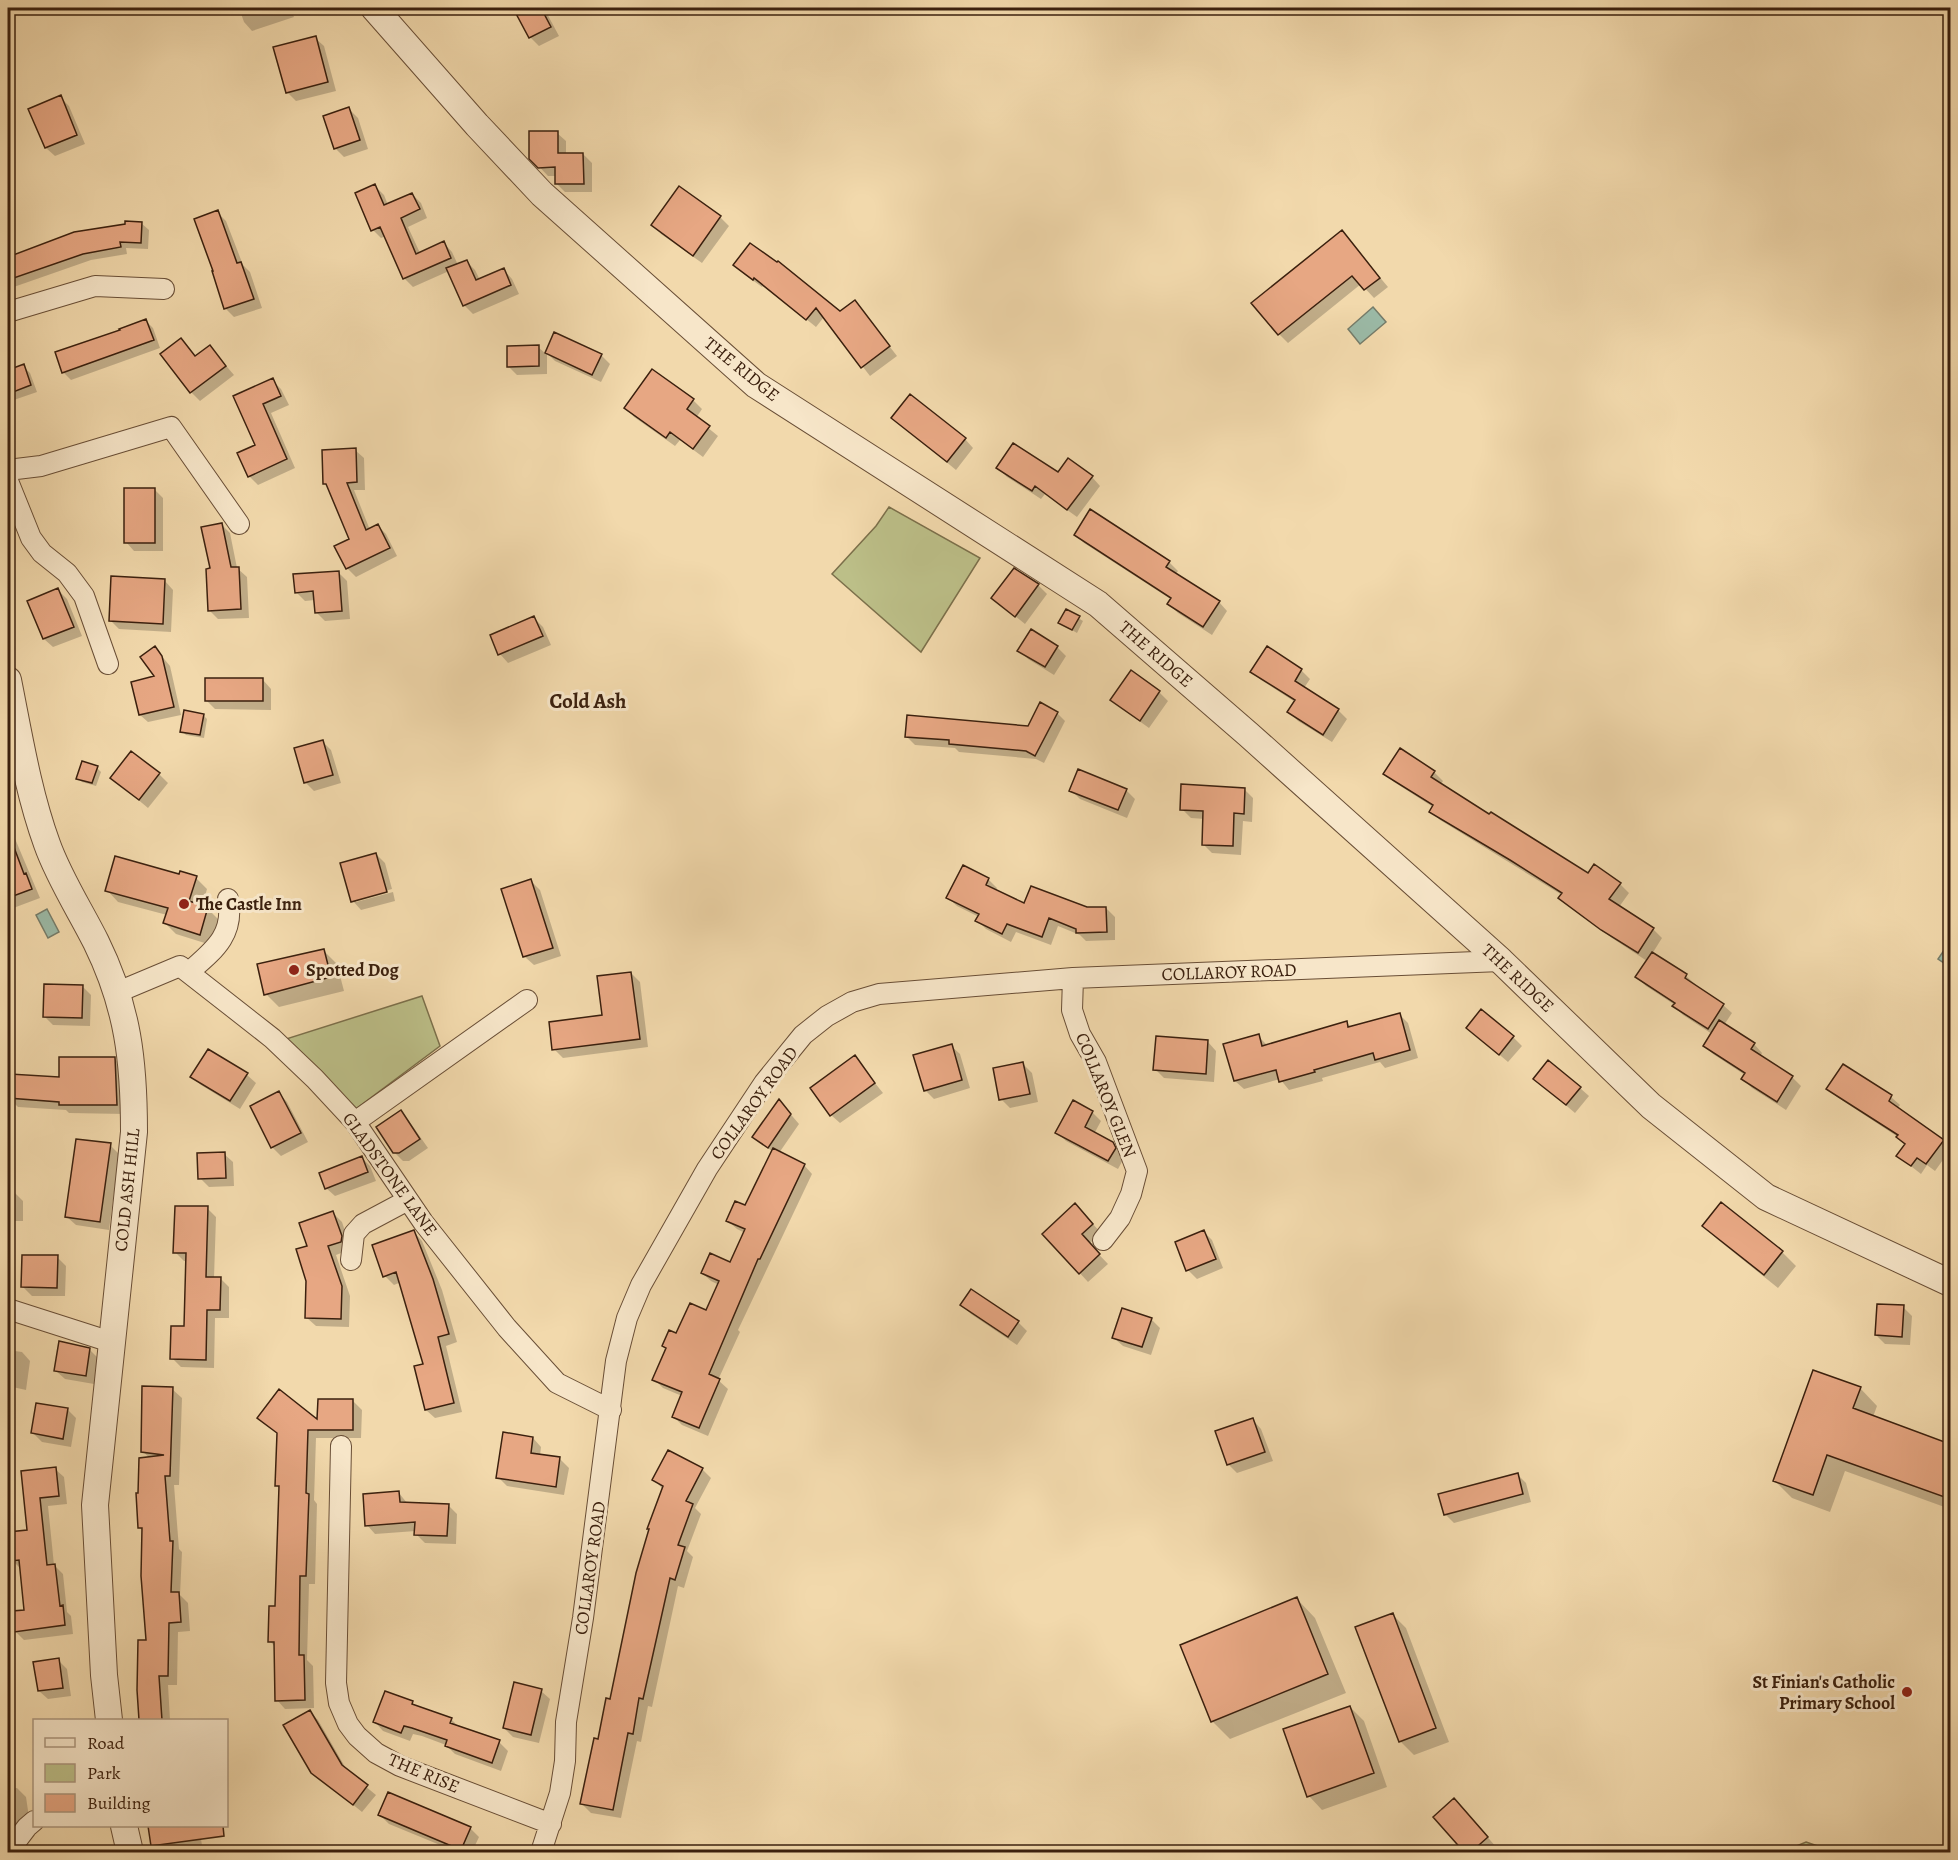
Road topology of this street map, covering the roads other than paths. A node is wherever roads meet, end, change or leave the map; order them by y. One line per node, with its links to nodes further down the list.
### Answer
1 (374, 8): 10 (street, THE RIDGE)
2 (164, 289): 3 (street)
3 (8, 312)
4 (8, 470): 6 (street)
5 (8, 481): 7 (street)
6 (239, 524)
7 (108, 664)
8 (8, 680): 13 (street, COLD ASH HILL)
9 (228, 899): 11 (street)
10 (1501, 962): 12 (street, COLLAROY ROAD); 19 (street, THE RIDGE)
11 (189, 972): 13 (street); 15 (street, GLADSTONE LANE)
12 (1073, 978): 17 (street, COLLAROY GLEN); 22 (street, COLLAROY ROAD)
13 (118, 992): 21 (street, COLD ASH HILL)
14 (527, 1000): 15 (street)
15 (355, 1122): 16 (street, GLADSTONE LANE)
16 (408, 1200): 18 (street); 22 (street, GLADSTONE LANE)
17 (1103, 1240)
18 (351, 1260)
19 (1950, 1283)
20 (8, 1309): 21 (street)
21 (111, 1342): 24 (street, COLD ASH HILL)
22 (611, 1410): 26 (street, COLLAROY ROAD)
23 (341, 1446): 26 (street, THE RISE)
24 (109, 1719)
25 (33, 1822): 28 (street)
26 (551, 1824): 30 (street, COLLAROY ROAD)
27 (124, 1827): 29 (street)
28 (8, 1852)
29 (130, 1852)
30 (541, 1852)

